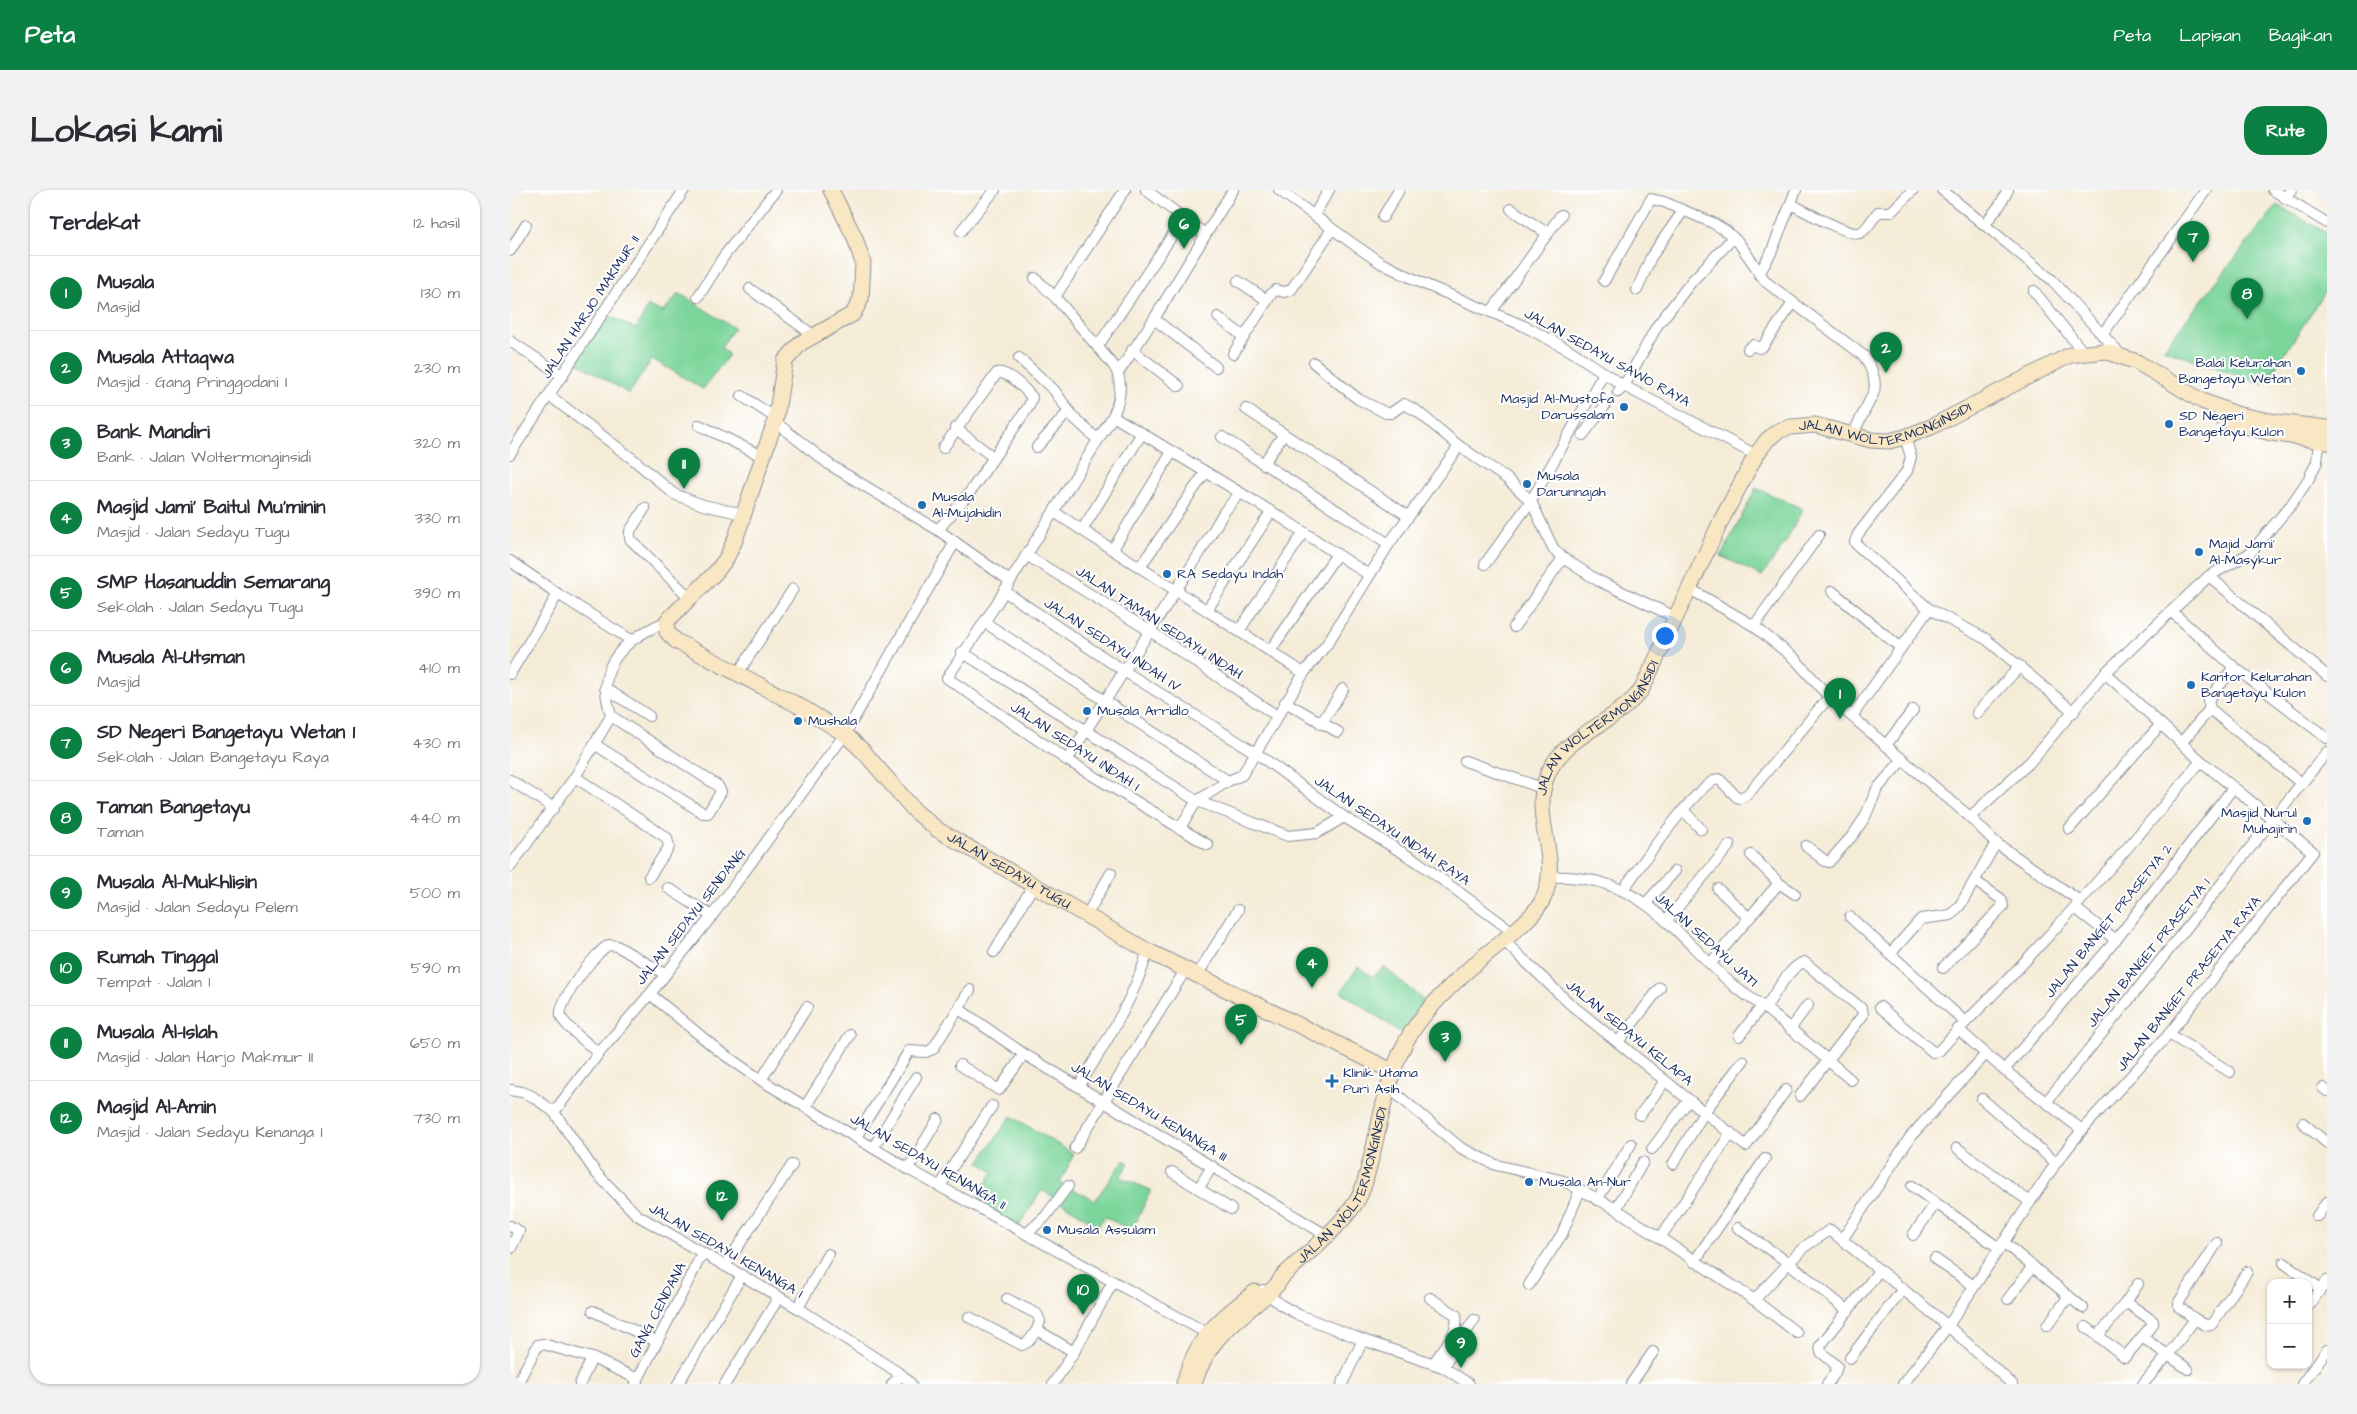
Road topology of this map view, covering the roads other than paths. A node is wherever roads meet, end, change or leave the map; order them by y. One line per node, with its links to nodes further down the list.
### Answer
1 (684, 190): 63 (street, JALAN HARJO MAKMUR II)
2 (776, 190): 41 (street)
3 (831, 190): 48 (main road)
4 (995, 190): 29 (street)
5 (1125, 190): 42 (street)
6 (1146, 190): 24 (street)
7 (1233, 190): 30 (street)
8 (1279, 190): 21 (street, JALAN SEDAYU SAWO RAYA)
9 (1329, 190): 21 (street)
10 (1399, 190): 23 (street)
11 (1796, 190): 18 (street)
12 (1913, 190): 18 (street)
13 (1942, 190): 27 (street)
14 (2008, 190): 27 (street)
15 (2206, 190): 49 (street)
16 (2273, 190): 17 (street)
17 (2288, 194): 25 (street)
18 (1791, 204): 34 (street)
19 (1511, 209): 31 (street)
20 (1683, 211): 32 (street); 36 (street); 39 (street)
21 (1314, 215): 28 (street, JALAN SEDAYU SAWO RAYA)
22 (1561, 215): 31 (street)
23 (1384, 217)
24 (1184, 218): 30 (street); 52 (street)
25 (2327, 223)
26 (526, 225): 33 (street)
27 (1984, 225): 49 (street)
28 (1332, 228): 43 (street); 45 (street, JALAN SEDAYU SAWO RAYA)
29 (961, 231)
30 (1205, 234): 47 (street)
31 (1548, 234): 45 (street)
32 (1733, 238): 34 (street); 66 (street)
33 (510, 251)
34 (1759, 274): 44 (street)
35 (1035, 278): 42 (street)
36 (1604, 280)
37 (1238, 281): 43 (street)
38 (750, 289): 48 (street)
39 (1637, 290)
40 (2034, 291): 55 (street)
41 (698, 297)
42 (1055, 297): 52 (street)
43 (1267, 300): 50 (street)
44 (1793, 303): 53 (street); 81 (street)
45 (1491, 312): 62 (street, JALAN SEDAYU SAWO RAYA)
46 (1218, 317): 50 (street)
47 (1154, 319): 54 (street); 60 (street)
48 (813, 335): 74 (main road)
49 (2102, 335): 57 (street)
50 (1244, 337): 56 (street)
51 (510, 341): 63 (street)
52 (1098, 346): 61 (street)
53 (1748, 349)
54 (1132, 350): 61 (street); 64 (street)
55 (2082, 352): 57 (main road, JALAN WOLTERMONGINSIDI); 83 (main road, JALAN WOLTERMONGINSIDI)
56 (1233, 354)
57 (2122, 356): 65 (main road, JALAN WOLTERMONGINSIDI)
58 (1019, 358): 71 (street)
59 (1314, 363): 86 (street)
60 (1216, 368)
61 (1118, 373): 72 (street)
62 (1604, 373): 66 (street, JALAN SEDAYU SAWO RAYA); 97 (street)
63 (563, 376): 67 (street, JALAN HARJO MAKMUR II)
64 (1179, 386)
65 (2174, 386): 73 (main road); 77 (main road, JALAN WOLTERMONGINSIDI); 85 (main road)
66 (1621, 389): 91 (street, JALAN SEDAYU SAWO RAYA)
67 (550, 396): 90 (street); 101 (street, JALAN HARJO MAKMUR II)
68 (742, 396): 74 (street)
69 (1604, 407): 80 (street)
70 (1246, 409): 79 (street)
71 (1069, 411): 84 (street); 87 (street)
72 (1113, 416): 78 (street); 84 (street)
73 (2327, 418)
74 (776, 420): 92 (main road); 103 (street)
75 (699, 426): 92 (street)
76 (956, 428): 88 (street); 93 (street); 93 (street)
77 (2327, 428)
78 (1142, 433): 89 (street); 104 (street)
79 (1284, 434): 94 (street); 102 (street)
80 (1583, 435)
81 (1852, 436): 83 (main road, JALAN WOLTERMONGINSIDI); 91 (main road, JALAN WOLTERMONGINSIDI)
82 (1222, 437): 94 (street)
83 (1905, 437): 126 (street)
84 (1097, 439): 99 (street)
85 (2323, 442): 117 (street)
86 (1459, 446): 97 (street); 102 (street)
87 (1037, 447)
88 (943, 448)
89 (1172, 452): 95 (street); 109 (street)
90 (510, 454)
91 (1756, 456): 121 (main road, JALAN WOLTERMONGINSIDI)
92 (764, 457): 101 (main road)
93 (993, 457): 103 (street)
94 (1263, 464): 108 (street)
95 (1205, 473): 96 (street); 115 (street)
96 (1239, 494): 100 (street); 120 (street)
97 (1531, 501): 112 (street); 114 (street)
98 (644, 508): 125 (street)
99 (1054, 512): 104 (street); 111 (street)
100 (1271, 512): 105 (street); 127 (street)
101 (744, 514): 125 (main road)
102 (1408, 516): 108 (street)
103 (938, 530): 107 (street)
104 (1082, 530): 109 (street)
105 (1304, 532): 110 (street); 135 (street)
106 (1819, 535): 132 (street)
107 (955, 542): 118 (street); 165 (street, JALAN SEDAYU SENDANG)
108 (1389, 544): 116 (street)
109 (1113, 549): 115 (street)
110 (1338, 554): 116 (street); 138 (street)
111 (1026, 555): 118 (street); 134 (street, JALAN TAMAN SEDAYU INDAH)
112 (1562, 558): 129 (street); 133 (street)
113 (510, 561): 124 (street)
114 (1486, 564)
115 (1140, 567): 120 (street)
116 (1369, 575): 144 (street)
117 (2209, 576): 128 (street); 147 (street)
118 (1010, 581): 122 (street)
119 (793, 589): 143 (street)
120 (1177, 589): 127 (street); 134 (street)
121 (1690, 589): 129 (main road, JALAN WOLTERMONGINSIDI); 132 (street)
122 (1004, 591): 131 (street); 142 (street, JALAN SEDAYU INDAH IV)
123 (1832, 591): 137 (street)
124 (558, 594): 136 (street); 146 (street)
125 (689, 597): 130 (main road)
126 (1929, 609): 137 (street); 140 (street)
127 (1207, 610): 135 (street)
128 (2172, 612): 141 (street); 145 (street)
129 (1677, 618): 180 (main road, JALAN WOLTERMONGINSIDI)
130 (666, 621): 136 (street); 143 (main road, JALAN SEDAYU TUGU)
131 (984, 622): 139 (street); 151 (street)
132 (1754, 626): 150 (street)
133 (1514, 628)
134 (1150, 631): 142 (street); 159 (street, JALAN TAMAN SEDAYU INDAH)
135 (1239, 631): 138 (street)
136 (631, 640): 148 (street)
137 (1900, 648): 160 (street)
138 (1270, 651): 144 (street)
139 (962, 652): 163 (street); 173 (street, JALAN SEDAYU INDAH I)
140 (2020, 666): 155 (street); 156 (street)
141 (2234, 667): 153 (street); 166 (street)
142 (1124, 670): 151 (street); 171 (street, JALAN SEDAYU INDAH IV)
143 (738, 673): 165 (main road, JALAN SEDAYU TUGU)
144 (1304, 673): 152 (street)
145 (2105, 673): 155 (street); 162 (street)
146 (510, 674)
147 (2327, 676)
148 (605, 688): 157 (street); 158 (street)
149 (1343, 689): 161 (street)
150 (1829, 696): 160 (street); 184 (street)
151 (1106, 701): 163 (street); 177 (street)
152 (1285, 702): 159 (street); 161 (street)
153 (2210, 709): 167 (street); 179 (street)
154 (1913, 710): 169 (street)
155 (2074, 712): 186 (street)
156 (1977, 713)
157 (611, 716): 168 (street); 168 (street)
158 (649, 716)
159 (1277, 716): 171 (street)
160 (1852, 716): 169 (street)
161 (1321, 724): 164 (street)
162 (2161, 724): 167 (street); 190 (street)
163 (1087, 730): 173 (street); 182 (street)
164 (1338, 732)
165 (845, 734): 203 (main road, JALAN SEDAYU TUGU); 211 (street, JALAN SEDAYU SENDANG)
166 (2327, 738)
167 (2181, 743): 175 (street)
168 (594, 744): 176 (street)
169 (1886, 745): 172 (street)
170 (2327, 752): 179 (street, JALAN BANGET PRASETYA 1)
171 (1256, 753): 177 (street); 185 (street, JALAN SEDAYU INDAH RAYA)
172 (1903, 759): 186 (street); 194 (street)
173 (1067, 760): 188 (street, JALAN SEDAYU INDAH I)
174 (1465, 760): 180 (street)
175 (2201, 762): 181 (street); 209 (street)
176 (575, 777): 183 (street); 199 (street)
177 (1228, 781): 182 (street)
178 (511, 784): 183 (street)
179 (2301, 784): 187 (street, JALAN BANGET PRASETYA 1)
180 (1542, 788): 200 (main road, JALAN WOLTERMONGINSIDI)
181 (2233, 788): 187 (street); 217 (street, JALAN BANGET PRASETYA 2)
182 (1197, 800): 185 (street); 188 (street)
183 (554, 808): 196 (street)
184 (1684, 811): 189 (street); 206 (street)
185 (1344, 817): 216 (street, JALAN SEDAYU INDAH RAYA)
186 (1970, 817): 191 (street)
187 (2271, 819): 235 (street, JALAN BANGET PRASETYA RAYA); 260 (street, JALAN BANGET PRASETYA 1)
188 (1179, 829): 192 (street, JALAN SEDAYU INDAH I)
189 (1702, 829)
190 (2069, 829)
191 (1996, 843): 201 (street); 209 (street)
192 (1208, 845)
193 (1730, 845): 215 (street)
194 (1806, 846)
195 (1751, 855): 202 (street)
196 (510, 867)
197 (1675, 871): 208 (street)
198 (1111, 873): 212 (street)
199 (649, 876)
200 (1549, 877): 206 (street, JALAN SEDAYU JATI); 216 (main road, JALAN WOLTERMONGINSIDI)
201 (1975, 881): 220 (street); 222 (street)
202 (1780, 883): 207 (street); 214 (street)
203 (1033, 886): 212 (main road, JALAN SEDAYU TUGU); 219 (street)
204 (668, 888): 211 (street)
205 (1718, 889): 214 (street)
206 (1623, 890): 208 (street, JALAN SEDAYU JATI)
207 (1795, 894)
208 (1646, 903): 215 (street, JALAN SEDAYU JATI)
209 (2078, 904): 217 (street); 233 (street)
210 (1238, 910): 223 (street)
211 (712, 916): 224 (street, JALAN SEDAYU SENDANG)
212 (1086, 916): 218 (main road, JALAN SEDAYU TUGU)
213 (1850, 917): 220 (street)
214 (1749, 918): 221 (street)
215 (1666, 921): 221 (street, JALAN SEDAYU JATI)
216 (1509, 937): 238 (street, JALAN SEDAYU KELAPA); 246 (main road, JALAN WOLTERMONGINSIDI)
217 (2116, 940): 245 (street, JALAN BANGET PRASETYA 2)
218 (1148, 950): 223 (main road, JALAN SEDAYU TUGU); 252 (street)
219 (994, 952)
220 (1890, 954): 233 (street)
221 (1710, 964): 231 (street, JALAN SEDAYU JATI)
222 (1943, 968)
223 (1192, 972): 246 (main road, JALAN SEDAYU TUGU); 259 (street)
224 (665, 974): 227 (street, JALAN SEDAYU SENDANG); 239 (street)
225 (1660, 988): 238 (street)
226 (970, 990): 232 (street)
227 (650, 994): 239 (street, JALAN SEDAYU SENDANG); 249 (street, JALAN SEDAYU KENANGA II)
228 (1808, 1005): 234 (street)
229 (1880, 1006): 233 (street)
230 (807, 1007): 249 (street)
231 (1763, 1007): 234 (street, JALAN SEDAYU JATI); 237 (street); 243 (street)
232 (959, 1009): 240 (street, JALAN SEDAYU KENANGA III); 270 (street)
233 (1962, 1025): 241 (street)
234 (1790, 1028): 243 (street, JALAN SEDAYU JATI)
235 (2169, 1034): 247 (street); 268 (street, JALAN BANGET PRASETYA RAYA)
236 (850, 1035): 262 (street)
237 (1739, 1036)
238 (1618, 1042): 251 (street, JALAN SEDAYU KELAPA)
239 (599, 1053): 264 (street, JALAN SEDAYU SENDANG)
240 (1024, 1054): 244 (street); 252 (street, JALAN SEDAYU KENANGA III)
241 (1986, 1054): 245 (street); 303 (street)
242 (1743, 1060): 263 (street)
243 (1828, 1060): 250 (street, JALAN SEDAYU JATI); 256 (street)
244 (960, 1065)
245 (2004, 1070): 260 (street)
246 (1394, 1072): 253 (main road, JALAN WOLTERMONGINSIDI)
247 (2230, 1072)
248 (916, 1076): 273 (street)
249 (761, 1080): 262 (street, JALAN SEDAYU KENANGA II)
250 (1851, 1080)
251 (1665, 1081): 258 (street, JALAN SEDAYU KELAPA); 265 (street)
252 (1079, 1086): 259 (street, JALAN SEDAYU KENANGA III)
253 (1390, 1088): 289 (street); 300 (main road, JALAN WOLTERMONGINSIDI)
254 (510, 1090): 264 (street, JALAN SEDAYU KENANGA I)
255 (1786, 1090): 269 (street, JALAN SEDAYU KELAPA)
256 (1800, 1096)
257 (1982, 1099): 279 (street)
258 (1689, 1100): 263 (street, JALAN SEDAYU KELAPA); 276 (street)
259 (1104, 1102): 274 (street); 282 (street, JALAN SEDAYU KENANGA III)
260 (2046, 1102): 268 (street)
261 (992, 1106): 285 (street)
262 (805, 1107): 270 (street, JALAN SEDAYU KENANGA II)
263 (1705, 1111): 269 (street, JALAN SEDAYU KELAPA); 280 (street)
264 (554, 1112): 307 (street, JALAN SEDAYU KENANGA I)
265 (1640, 1115)
266 (938, 1119): 283 (street)
267 (2303, 1123): 271 (street)
268 (2082, 1130): 279 (street, JALAN BANGET PRASETYA RAYA)
269 (1730, 1133): 302 (street)
270 (856, 1137): 273 (street, JALAN SEDAYU KENANGA II)
271 (2327, 1143)
272 (1631, 1144): 290 (street)
273 (873, 1148): 283 (street, JALAN SEDAYU KENANGA II)
274 (1075, 1148)
275 (1957, 1148): 291 (street)
276 (1652, 1149)
277 (1765, 1159): 310 (street)
278 (1643, 1162): 295 (street)
279 (2056, 1163): 291 (street, JALAN BANGET PRASETYA RAYA)
280 (1673, 1164)
281 (792, 1165): 313 (street)
282 (1212, 1166): 288 (street); 300 (street, JALAN SEDAYU KENANGA III)
283 (908, 1169): 285 (street, JALAN SEDAYU KENANGA II)
284 (1172, 1172): 288 (street)
285 (940, 1186): 299 (street, JALAN SEDAYU KENANGA II)
286 (1068, 1186): 299 (street)
287 (1912, 1186): 293 (street)
288 (1198, 1188): 294 (street)
289 (1580, 1190): 290 (street); 321 (street)
290 (1597, 1200): 295 (street)
291 (2030, 1202): 305 (street, JALAN BANGET PRASETYA RAYA)
292 (2327, 1202): 296 (street)
293 (1936, 1203): 301 (street); 305 (street)
294 (1231, 1209)
295 (1616, 1209): 302 (street)
296 (2318, 1216)
297 (510, 1226): 306 (street)
298 (1738, 1228): 311 (street)
299 (1026, 1234): 318 (street, JALAN SEDAYU KENANGA II)
300 (1326, 1235): 324 (main road, JALAN WOLTERMONGINSIDI)
301 (1913, 1235)
302 (1660, 1238): 310 (street)
303 (1844, 1238): 311 (street); 315 (street)
304 (2217, 1243): 338 (street)
305 (2001, 1245): 314 (street); 322 (street, JALAN BANGET PRASETYA RAYA)
306 (511, 1248)
307 (702, 1254): 313 (street, JALAN SEDAYU KENANGA I); 350 (street, GANG CENDANA)
308 (828, 1254): 333 (street)
309 (1935, 1259): 322 (street)
310 (1694, 1262): 329 (street)
311 (1788, 1263): 329 (street); 335 (street)
312 (2284, 1263): 320 (street)
313 (725, 1266): 317 (street, JALAN SEDAYU KENANGA I)
314 (2033, 1266): 326 (street); 330 (street)
315 (1879, 1271): 323 (street); 335 (street)
316 (2247, 1272): 338 (street)
317 (742, 1275): 325 (street, JALAN SEDAYU KENANGA I); 365 (street)
318 (1113, 1282): 346 (street, JALAN SEDAYU KENANGA II); 352 (street)
319 (2138, 1284): 332 (street)
320 (2324, 1285): 331 (street)
321 (1529, 1286)
322 (1974, 1286): 341 (street, JALAN BANGET PRASETYA RAYA)
323 (1903, 1289): 341 (street); 356 (street)
324 (1264, 1291): 340 (main road, JALAN WOLTERMONGINSIDI); 349 (street)
325 (779, 1296): 333 (street, JALAN SEDAYU KENANGA I); 366 (street)
326 (2069, 1296): 334 (street); 342 (street)
327 (1430, 1298): 358 (street)
328 (1007, 1299): 344 (street)
329 (1753, 1299): 345 (street)
330 (2008, 1299)
331 (2312, 1301)
332 (2126, 1302): 347 (street); 348 (street)
333 (798, 1308): 361 (street, JALAN SEDAYU KENANGA I)
334 (2083, 1308)
335 (1848, 1310): 375 (street)
336 (592, 1311): 350 (street)
337 (969, 1317): 344 (street)
338 (2195, 1319): 354 (street)
339 (1474, 1320): 359 (street)
340 (1224, 1324): 346 (main road, JALAN WOLTERMONGINSIDI); 357 (main road, JALAN WOLTERMONGINSIDI)
341 (1948, 1326): 376 (street, JALAN BANGET PRASETYA RAYA); 377 (street)
342 (2047, 1326)
343 (2086, 1327): 347 (street)
344 (1037, 1330): 352 (street)
345 (1797, 1332)
346 (1207, 1333): 357 (main road, JALAN WOLTERMONGINSIDI)
347 (2098, 1336): 348 (street)
348 (2142, 1337): 354 (street)
349 (1363, 1340): 358 (street); 372 (street)
350 (656, 1341): 362 (street, GANG CENDANA)
351 (2327, 1350): 379 (street)
352 (1074, 1352): 369 (street)
353 (1653, 1352): 374 (street)
354 (2168, 1355): 360 (street); 378 (street)
355 (592, 1358): 362 (street); 363 (street); 364 (street)
356 (1850, 1358)
357 (1195, 1363): 370 (main road, JALAN WOLTERMONGINSIDI); 371 (main road, JALAN WOLTERMONGINSIDI)
358 (1433, 1364): 359 (street)
359 (1444, 1368): 373 (street)
360 (2188, 1369)
361 (902, 1375): 367 (street); 368 (street, JALAN SEDAYU KENANGA I)
362 (636, 1381)
363 (517, 1384)
364 (580, 1384)
365 (678, 1384)
366 (725, 1384)
367 (892, 1384)
368 (911, 1384)
369 (1053, 1384)
370 (1184, 1384)
371 (1194, 1384)
372 (1342, 1384)
373 (1469, 1384)
374 (1631, 1384)
375 (1826, 1384)
376 (1903, 1384)
377 (2012, 1384)
378 (2143, 1384)
379 (2302, 1384)

